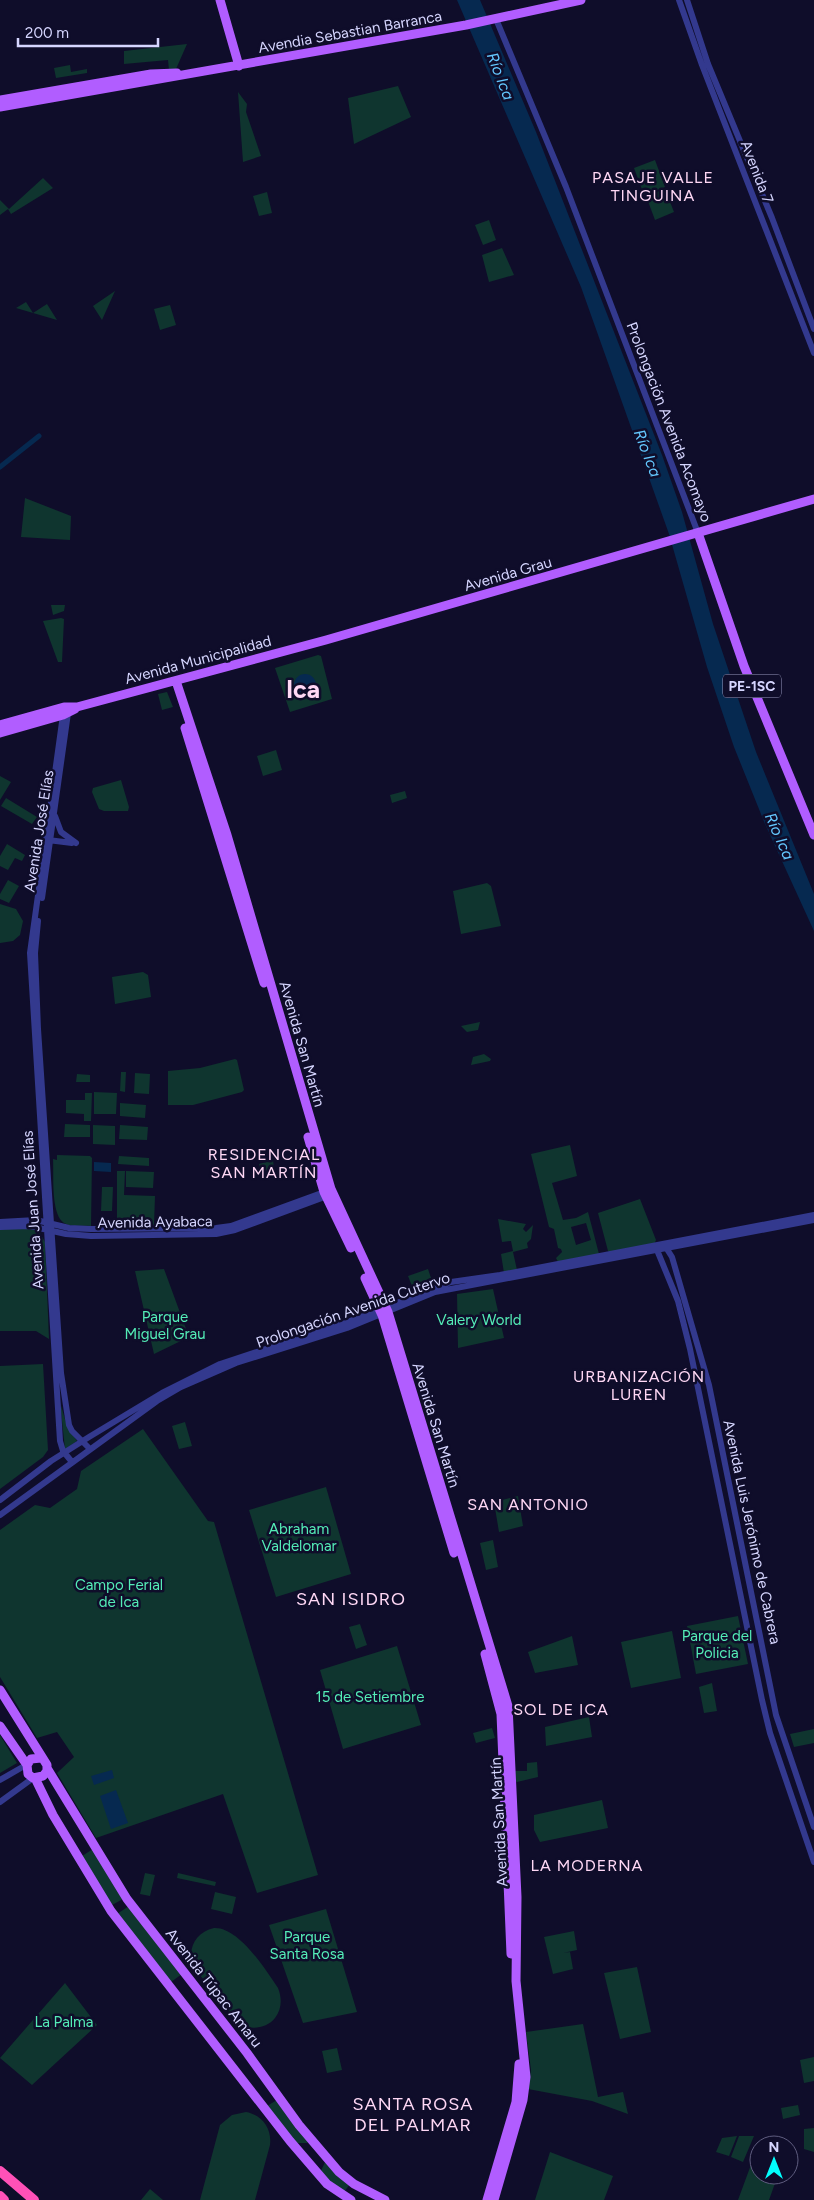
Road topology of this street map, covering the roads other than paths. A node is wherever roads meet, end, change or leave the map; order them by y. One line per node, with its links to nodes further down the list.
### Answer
1 (220, 0): 6 (main road)
2 (581, 0): 5 (main road, Avendia Sebastian Barranca)
3 (679, 0): 11 (street, Avenida 7)
4 (687, 0): 10 (street, Avenida 7)
5 (494, 20): 6 (main road, Avendia Sebastian Barranca); 13 (street, Prolongación Avenida Acomayo)
6 (239, 66): 7 (main road, Avendia Sebastian Barranca)
7 (187, 73): 8 (main road); 9 (main road)
8 (0, 100)
9 (0, 107)
10 (814, 329)
11 (814, 353)
12 (814, 499): 13 (main road, Avenida Grau)
13 (694, 534): 14 (main road, Avenida Grau); 20 (main road, Prolongación Avenida Acomayo / PE-1SC)
14 (326, 640): 15 (main road, Avenida Municipalidad)
15 (174, 681): 16 (main road, Avenida Municipalidad); 23 (main road, Avenida San Martín)
16 (65, 712): 17 (main road); 18 (main road); 19 (street, Avenida José Elías); 21 (street, Avenida José Elías)
17 (0, 725)
18 (0, 733)
19 (55, 812): 21 (street, Avenida José Elías); 21 (street)
20 (814, 835)
21 (48, 840): 22 (street, Avenida José Elías)
22 (33, 953): 24 (street, Avenida Juan José Elías)
23 (329, 1193): 32 (street, Avenida Ayabaca); 38 (main road, Avenida San Martín)
24 (48, 1207): 26 (street); 31 (street, Avenida Juan José Elías); 32 (street)
25 (814, 1215): 34 (street, Prolongación Avenida Cutervo)
26 (36, 1220): 28 (street, Avenida Ayabaca); 31 (street, Avenida Ayabaca)
27 (814, 1220): 35 (street, Prolongación Avenida Cutervo)
28 (0, 1222)
29 (30, 1226): 30 (street, Avenida Ayabaca); 31 (street, Avenida Ayabaca); 33 (street)
30 (0, 1227)
31 (50, 1227): 32 (street, Avenida Ayabaca); 33 (street, Avenida Juan José Elías)
32 (67, 1231): 33 (street)
33 (51, 1245): 39 (street, Avenida Juan José Elías); 41 (street, Avenida Juan José Elías)
34 (665, 1245): 35 (street, Prolongación Avenida Cutervo); 36 (street, Prolongación Avenida Cutervo); 37 (street, Avenida Luis Jerónimo de Cabrera); 38 (street, Prolongación Avenida Cutervo)
35 (681, 1245): 37 (street)
36 (657, 1250): 38 (street, Prolongación Avenida Cutervo); 55 (street, Avenida Luis Jerónimo de Cabrera)
37 (672, 1256): 54 (street, Avenida Luis Jerónimo de Cabrera)
38 (383, 1311): 39 (street, Prolongación Avenida Cutervo); 40 (street, Prolongación Avenida Cutervo); 62 (main road, Avenida San Martín); 63 (main road, Avenida San Martín)
39 (83, 1441): 40 (street, Avenida Juan José Elías); 41 (street, Prolongación Avenida Cutervo)
40 (90, 1450): 42 (street, Prolongación Avenida Cutervo)
41 (64, 1453): 42 (street); 43 (street, Prolongación Avenida Cutervo)
42 (72, 1462): 44 (street, Prolongación Avenida Cutervo)
43 (1, 1500): 44 (street)
44 (8, 1510): 45 (street, Prolongación Avenida Cutervo)
45 (0, 1515)
46 (0, 1690): 48 (main road)
47 (0, 1726): 49 (main road)
48 (41, 1758): 49 (main road); 50 (main road)
49 (26, 1765): 51 (main road); 52 (street)
50 (47, 1768): 51 (main road); 61 (main road, Avenida Túpac Amaru)
51 (34, 1778): 53 (street); 60 (main road)
52 (0, 1780)
53 (0, 1802)
54 (814, 1826)
55 (814, 1862)
56 (0, 2171): 59 (highway)
57 (0, 2196): 58 (highway)
58 (4, 2200)
59 (34, 2200)
60 (351, 2200)
61 (385, 2200)
62 (487, 2200)
63 (494, 2200)

